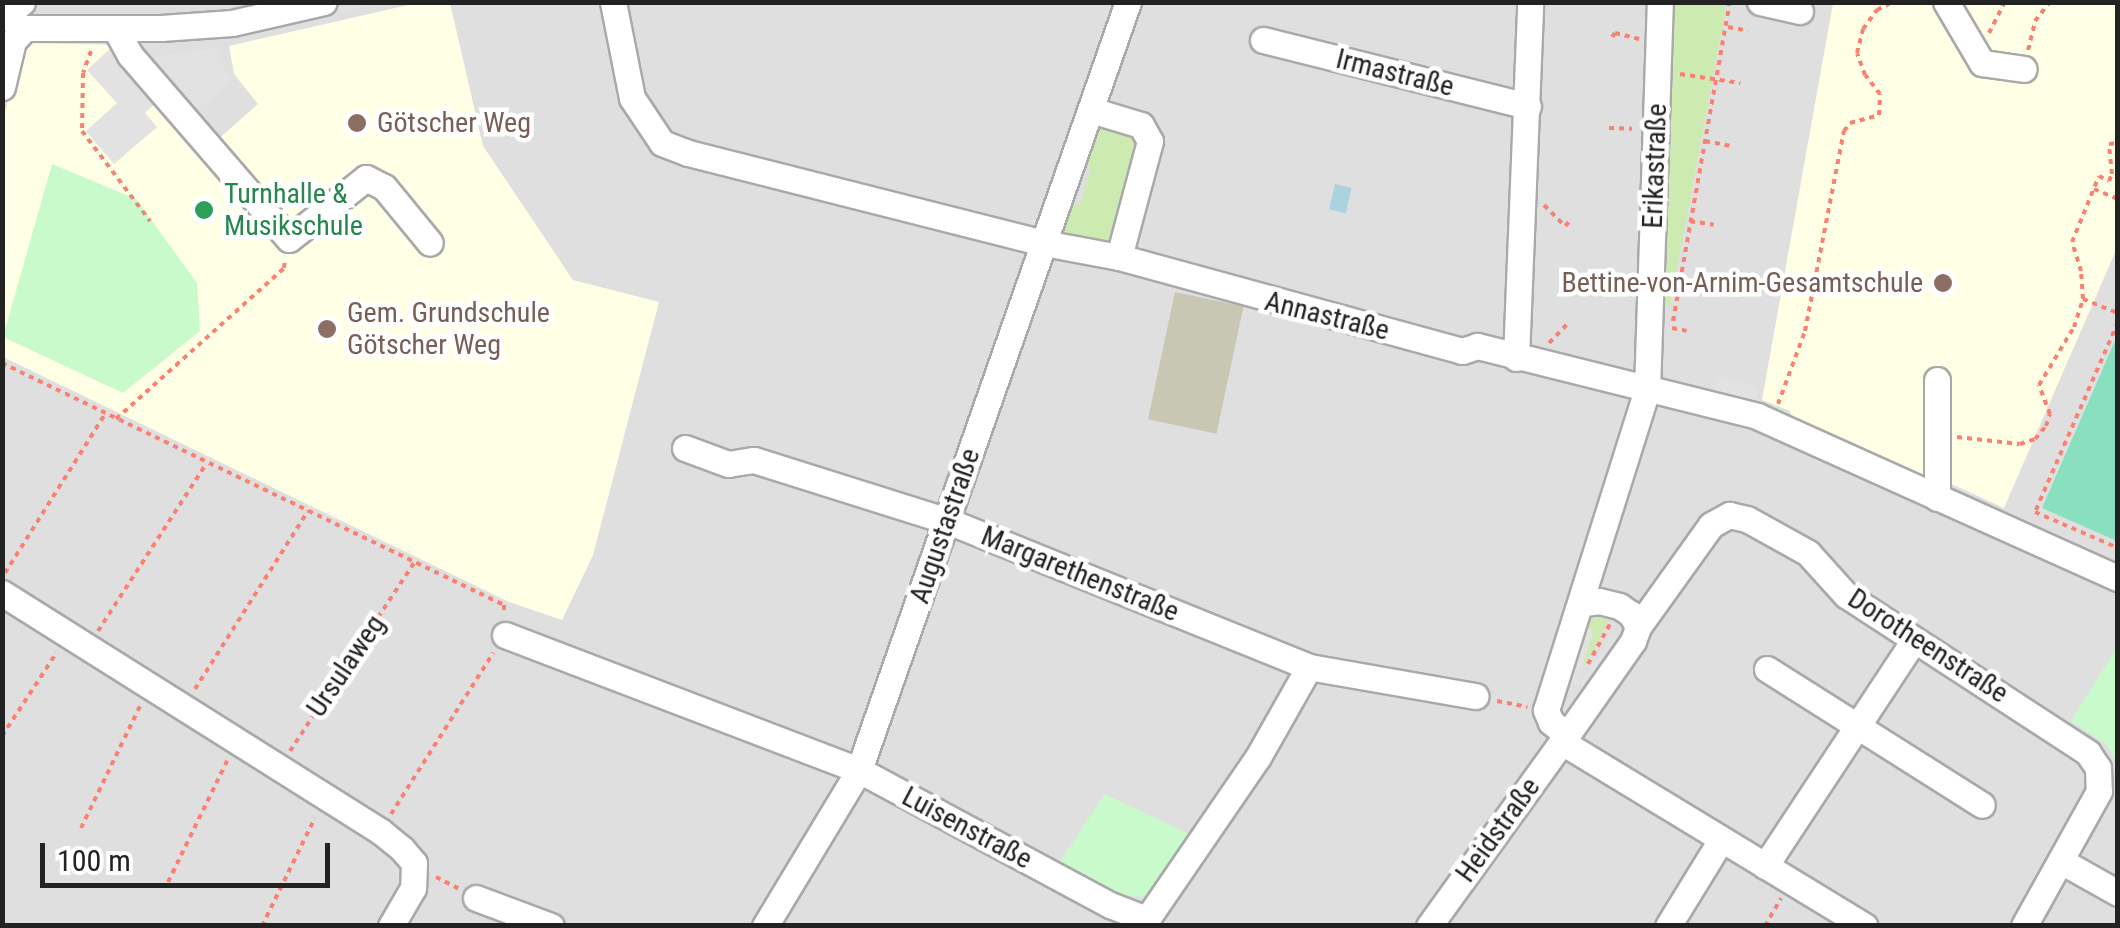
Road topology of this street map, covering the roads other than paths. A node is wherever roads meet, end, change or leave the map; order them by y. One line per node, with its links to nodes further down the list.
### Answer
1 (22, 2): 10 (street)
2 (324, 2): 11 (street)
3 (613, 2): 18 (street, Annastraße)
4 (1128, 2): 16 (street, Augustastraße)
5 (1530, 2): 15 (street)
6 (1660, 2): 22 (street, Erikastraße)
7 (1760, 2): 9 (street)
8 (1946, 2): 13 (street)
9 (1800, 11)
10 (6, 26): 11 (street); 14 (street)
11 (107, 28): 17 (street)
12 (1262, 40): 15 (street, Irmastraße)
13 (2024, 69)
14 (2, 86)
15 (1528, 106): 20 (street)
16 (1091, 110): 18 (street, Augustastraße); 19 (street)
17 (430, 243)
18 (1044, 243): 19 (street, Annastraße); 25 (street, Augustastraße)
19 (1118, 257): 20 (street, Annastraße)
20 (1516, 358): 22 (street, Annastraße)
21 (1937, 380): 24 (street)
22 (1647, 390): 24 (street, Annastraße); 28 (street)
23 (685, 448): 25 (street, Margarethenstraße)
24 (1936, 498): 26 (street, Annastraße)
25 (948, 522): 32 (street, Margarethenstraße); 37 (street, Augustastraße)
26 (2118, 578)
27 (2, 593): 44 (street)
28 (1584, 603): 29 (street); 36 (street)
29 (1638, 627): 31 (street, Dorotheenstraße); 36 (street, Heidstraße)
30 (505, 635): 37 (street, Luisenstraße)
31 (1914, 640): 35 (street); 40 (street, Dorotheenstraße)
32 (1310, 667): 34 (street, Margarethenstraße); 37 (street, Luisenstraße)
33 (1767, 669): 35 (street)
34 (1476, 696)
35 (1858, 728): 38 (street); 41 (street)
36 (1564, 739): 39 (street); 47 (street, Heidstraße)
37 (860, 770): 46 (street, Augustastraße)
38 (1982, 805)
39 (1722, 840): 41 (street); 48 (street)
40 (2061, 861): 42 (street); 50 (street, Dorotheenstraße)
41 (1765, 866): 49 (street)
42 (2118, 894)
43 (476, 898): 45 (street)
44 (391, 926)
45 (551, 926)
46 (764, 926)
47 (1429, 926)
48 (1668, 926)
49 (1865, 926)
50 (2024, 926)

